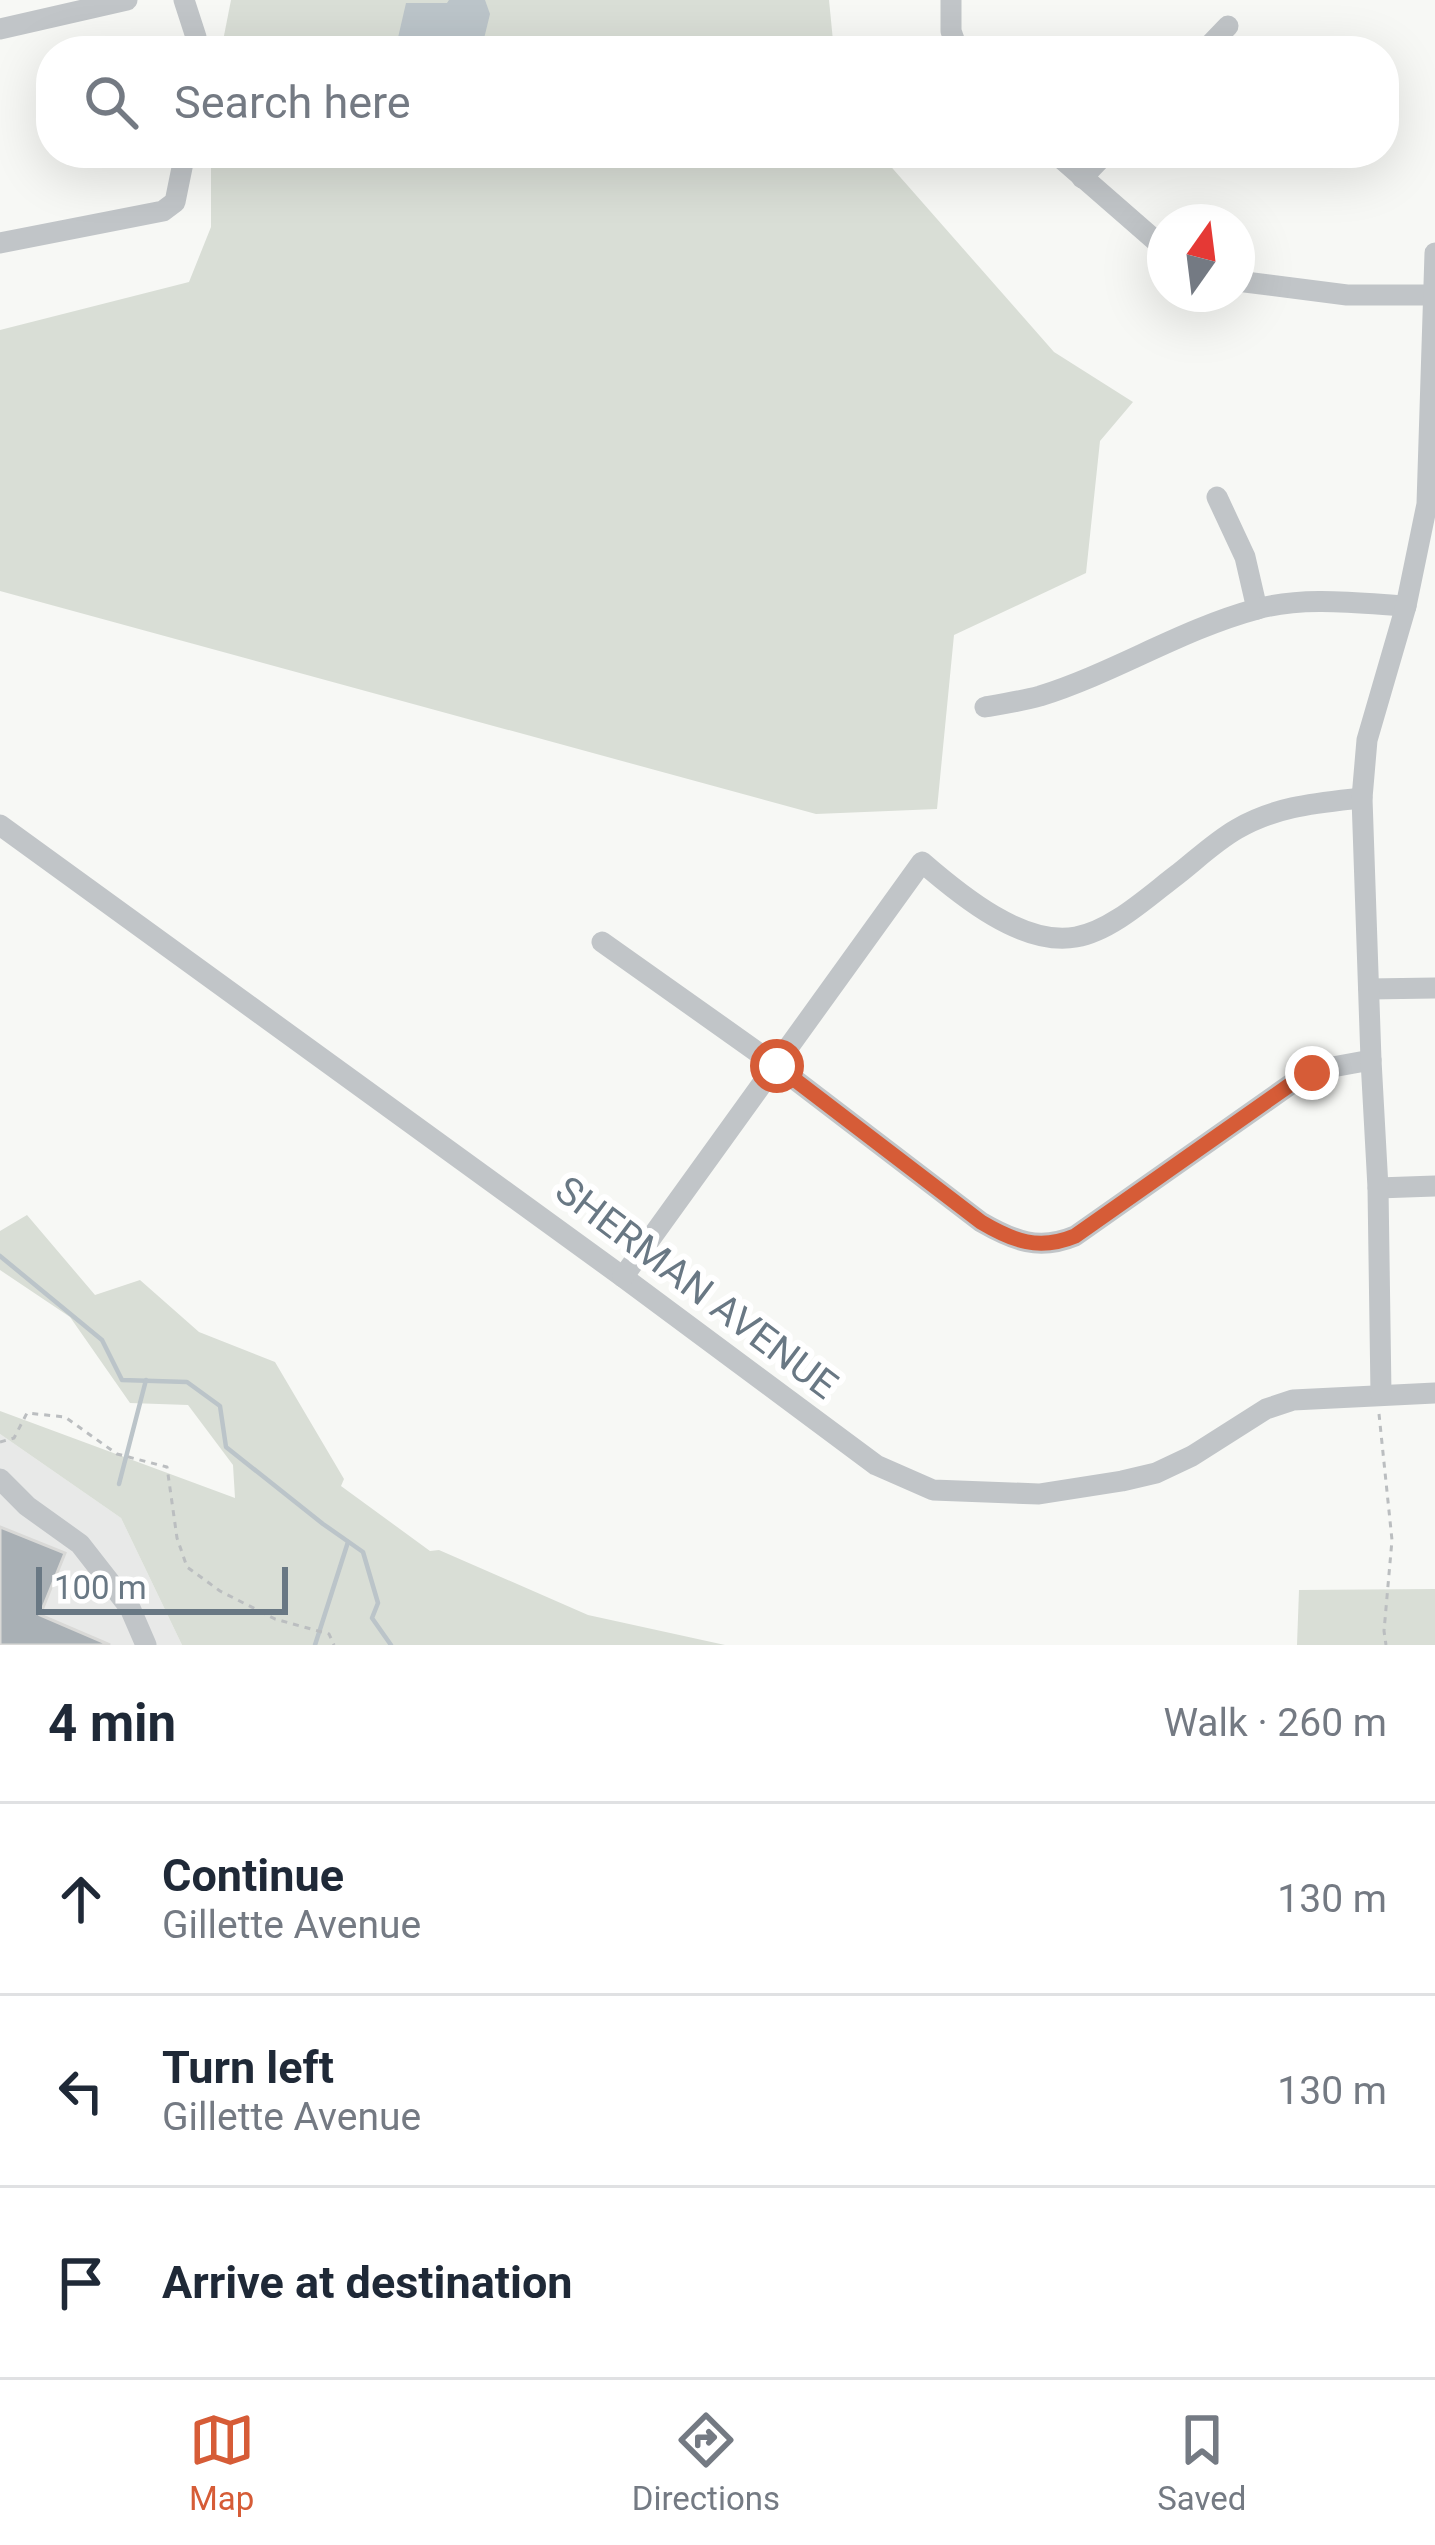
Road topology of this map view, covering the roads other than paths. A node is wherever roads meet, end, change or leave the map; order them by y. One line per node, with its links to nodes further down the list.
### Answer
1 (127, 0): 5 (street)
2 (184, 0): 6 (street)
3 (951, 0): 7 (street)
4 (1228, 26): 8 (street)
5 (0, 29)
6 (196, 36)
7 (953, 36)
8 (1218, 36)
9 (181, 168): 14 (street)
10 (1071, 168): 12 (street)
11 (1092, 168): 12 (street)
12 (1082, 178): 13 (street)
13 (1147, 234)
14 (0, 243)
15 (1435, 253): 17 (street)
16 (1255, 283): 17 (street)
17 (1434, 295): 19 (street)
18 (1217, 497): 20 (street)
19 (1406, 606): 20 (street); 22 (street)
20 (1257, 609): 21 (street)
21 (985, 707)
22 (1362, 798): 26 (street); 28 (street)
23 (0, 825): 31 (street, SHERMAN AVENUE)
24 (602, 942): 28 (street)
25 (1435, 988): 26 (street)
26 (1370, 989): 27 (street)
27 (1371, 1060): 28 (street); 30 (street)
28 (777, 1066): 31 (street)
29 (1435, 1186): 30 (street)
30 (1378, 1188): 33 (street)
31 (623, 1277): 33 (street, SHERMAN AVENUE)
32 (1435, 1393): 33 (street, SHERMAN AVENUE)
33 (1381, 1394)
34 (0, 1479): 35 (street)
35 (146, 1645)

